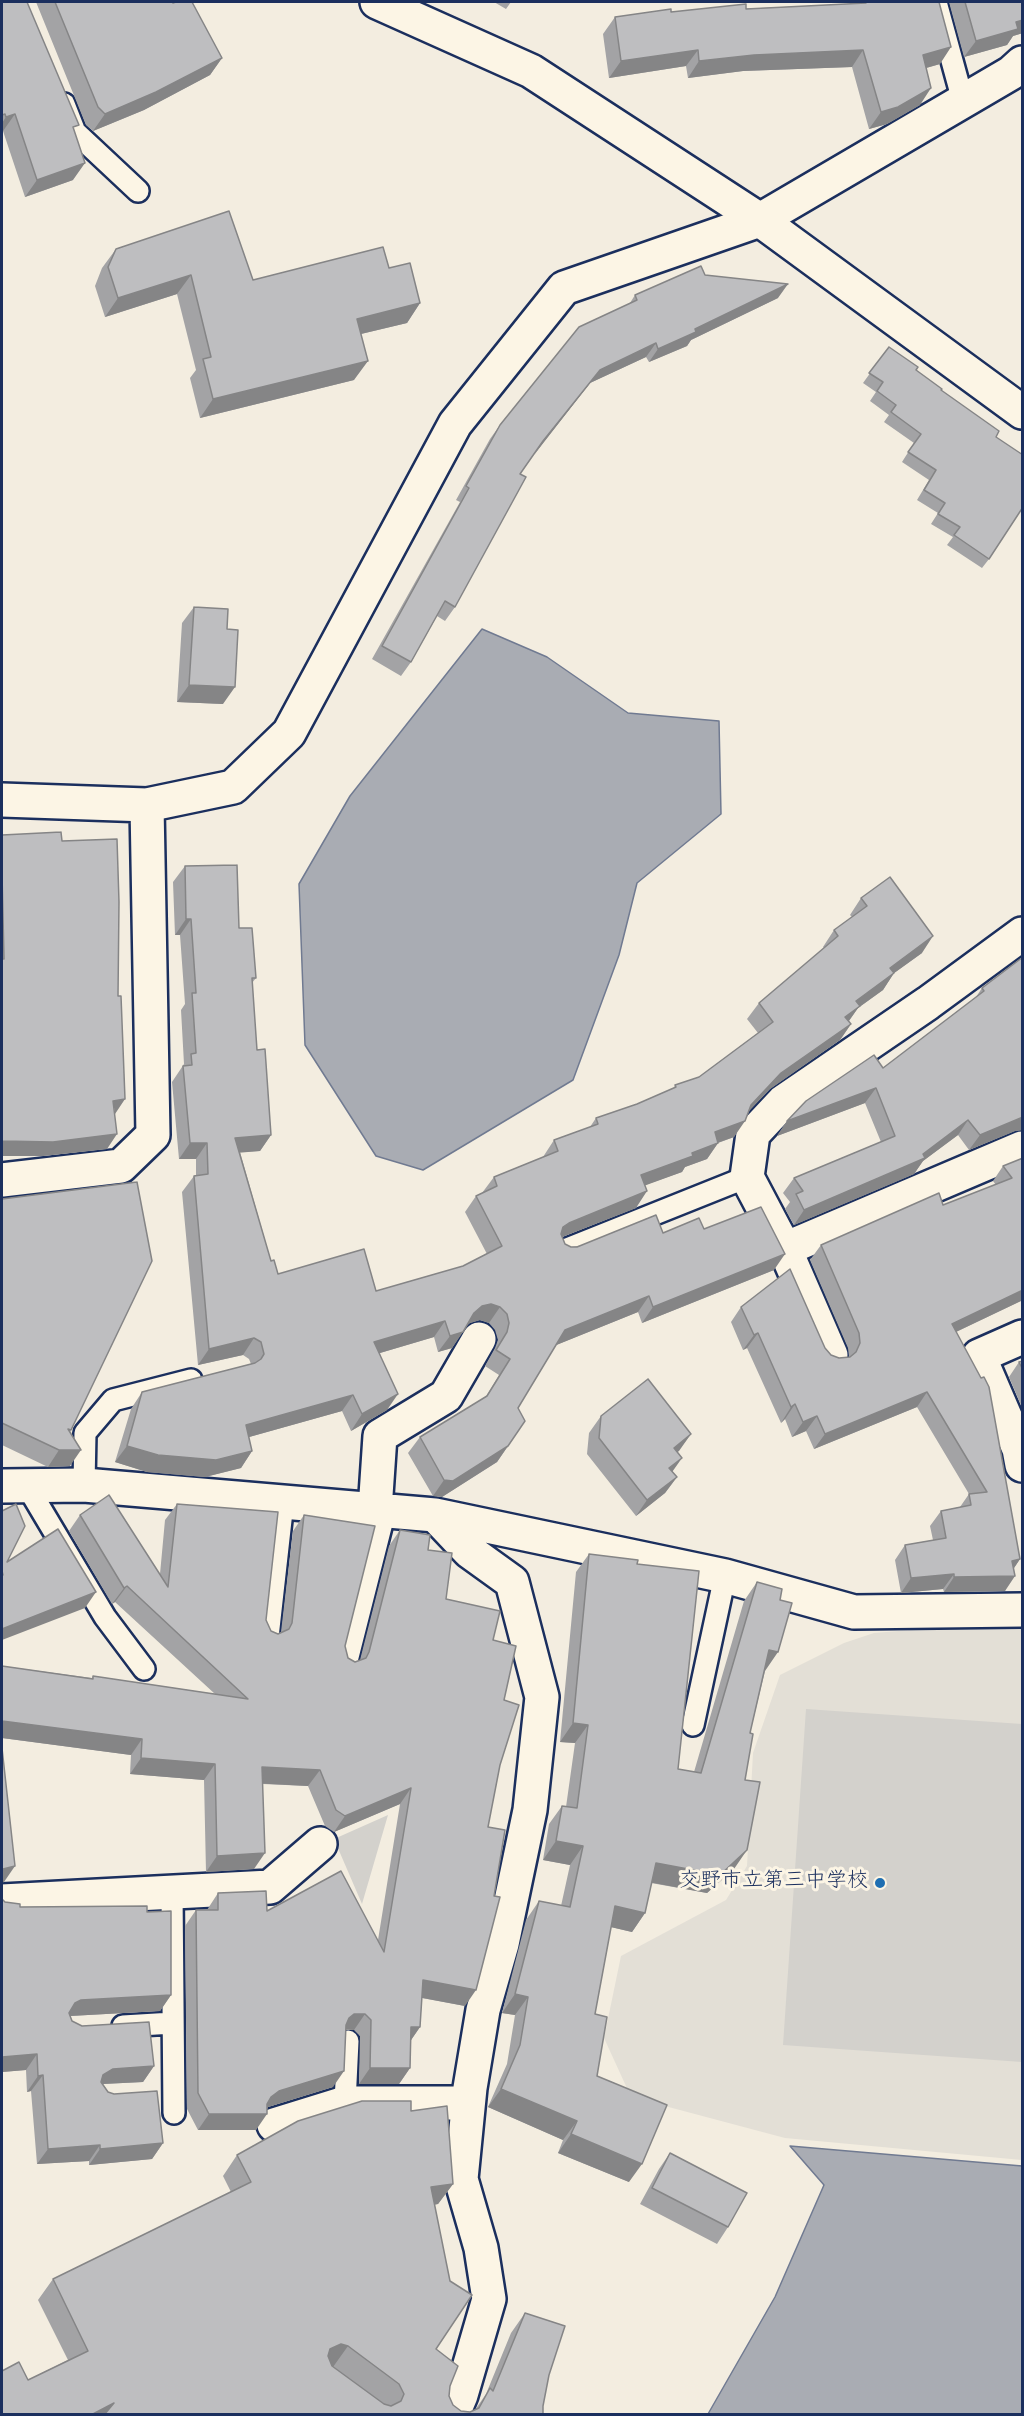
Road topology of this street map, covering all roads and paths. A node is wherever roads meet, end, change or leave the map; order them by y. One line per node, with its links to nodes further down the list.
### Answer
1 (377, 2): 7 (street)
2 (936, 2): 5 (lane)
3 (1023, 63): 5 (street)
4 (57, 88): 6 (lane)
5 (963, 101): 7 (street)
6 (138, 191)
7 (760, 220): 8 (street); 10 (street)
8 (1023, 412)
9 (2, 801): 10 (street)
10 (147, 805): 14 (street)
11 (1023, 934): 13 (street)
12 (1023, 1148): 15 (street)
13 (747, 1177): 15 (street); 16 (lane)
14 (2, 1180)
15 (784, 1249): 19 (street)
16 (562, 1251)
17 (1023, 1336): 21 (street)
18 (478, 1339): 25 (street)
19 (831, 1355)
20 (206, 1376): 22 (lane)
21 (1023, 1465)
22 (84, 1485): 23 (street); 24 (street)
23 (14, 1486): 31 (lane)
24 (284, 1502): 25 (street); 29 (lane)
25 (380, 1511): 26 (street); 30 (lane)
26 (435, 1515): 27 (street); 41 (street)
27 (725, 1576): 28 (street); 32 (lane)
28 (1023, 1610)
29 (268, 1637)
30 (346, 1665)
31 (144, 1669)
32 (693, 1725)
33 (320, 1844): 34 (street)
34 (172, 1892): 35 (street); 36 (lane)
35 (2, 1901)
36 (173, 2023): 37 (lane); 39 (lane)
37 (105, 2027)
38 (348, 2041): 40 (lane)
39 (150, 2095)
40 (345, 2103): 41 (street); 42 (street)
41 (468, 2103): 43 (street)
42 (274, 2125)
43 (453, 2415)

